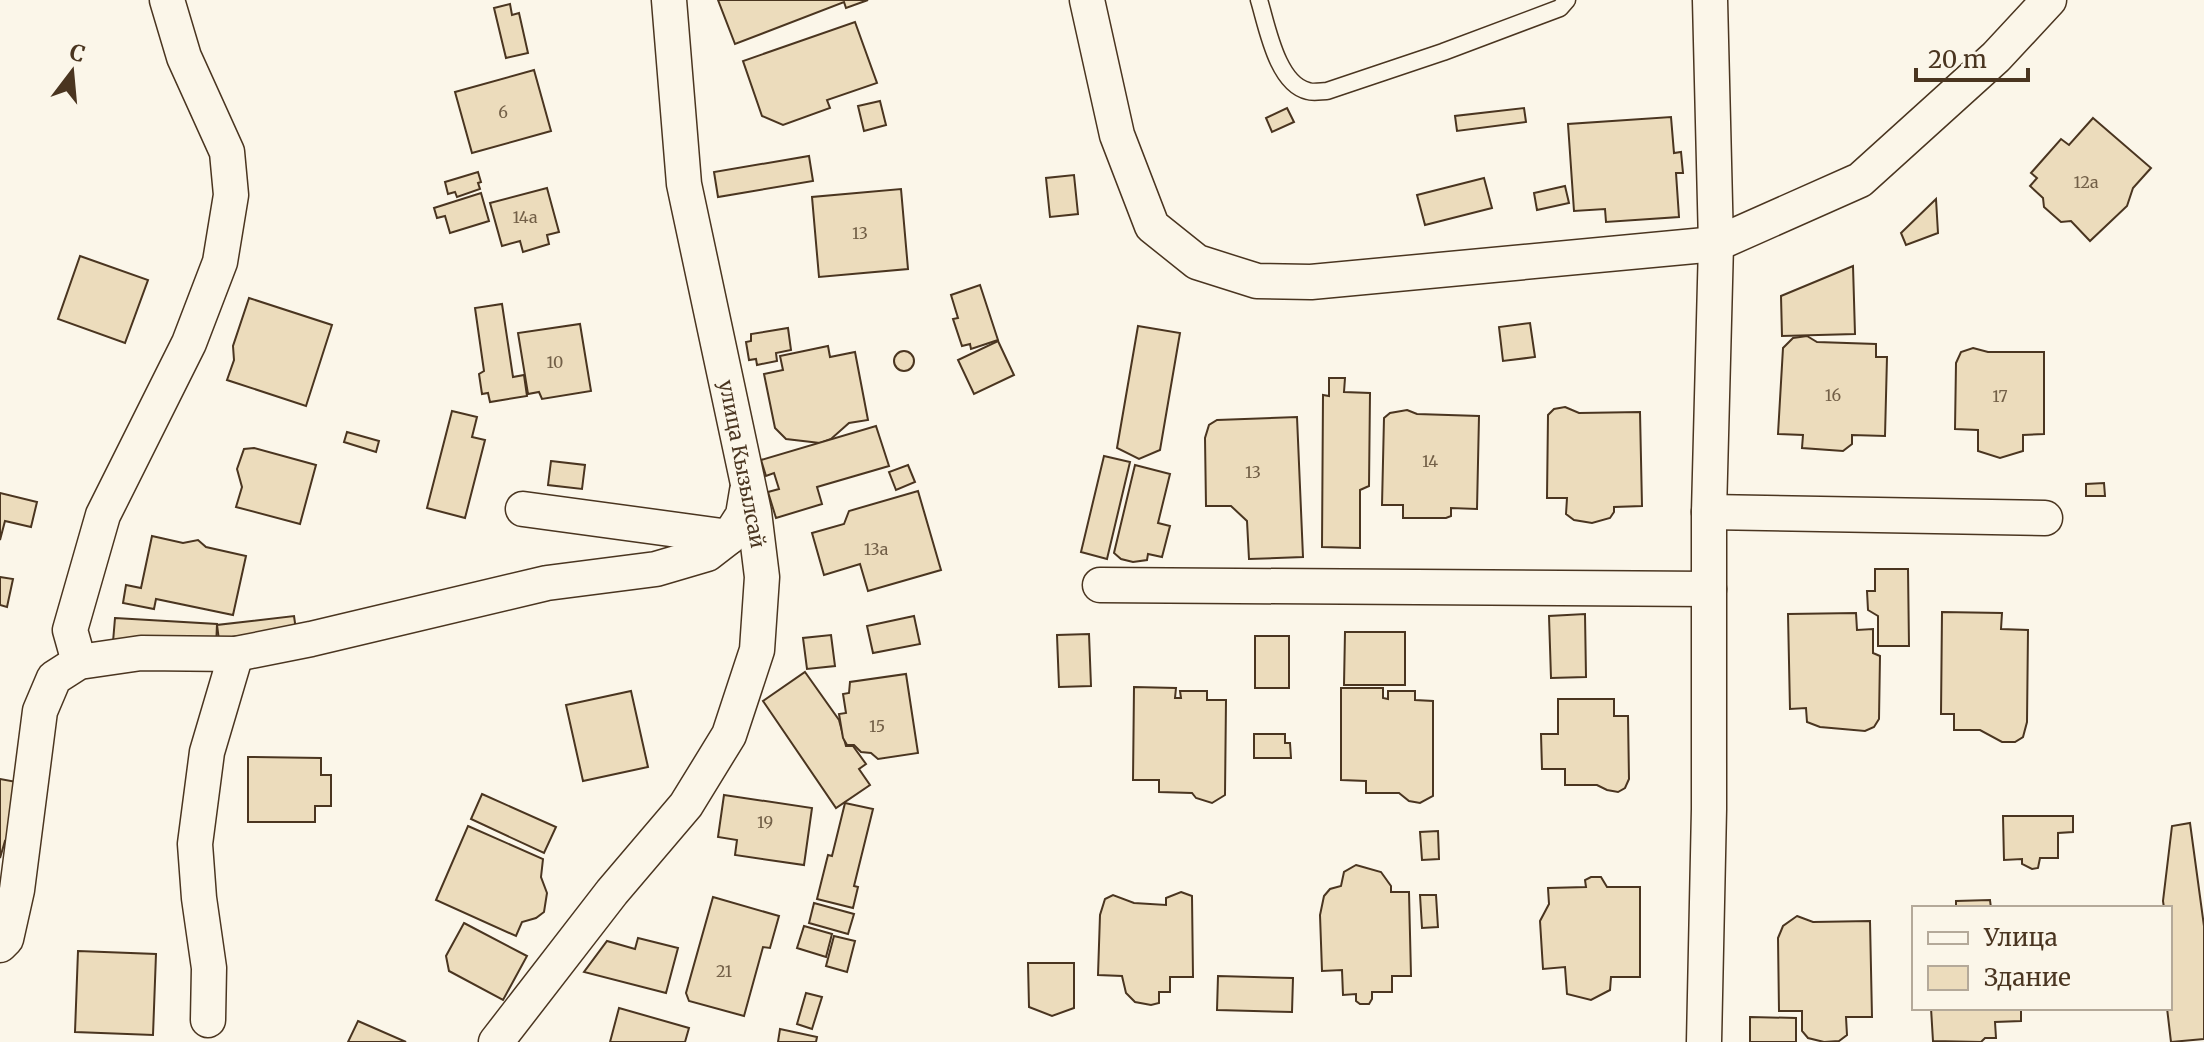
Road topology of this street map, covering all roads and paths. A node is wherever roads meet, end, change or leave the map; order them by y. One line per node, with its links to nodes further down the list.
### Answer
1 (167, 0): 17 (street)
2 (669, 0): 9 (street, улица Кызылсай)
3 (1087, 0): 8 (street)
4 (1259, 0): 5 (lane)
5 (1567, 0)
6 (1710, 0): 8 (street)
7 (2049, 0): 8 (street)
8 (1716, 244): 11 (street)
9 (748, 483): 13 (street); 20 (street, улица Кызылсай)
10 (523, 509): 13 (street)
11 (1709, 512): 12 (street); 15 (street)
12 (2045, 518)
13 (729, 537): 16 (street)
14 (1100, 585): 15 (street)
15 (1709, 589): 21 (street)
16 (236, 654): 17 (street); 19 (street)
17 (79, 662): 18 (street)
18 (0, 945)
19 (208, 1020)
20 (496, 1042)
21 (1704, 1042)

